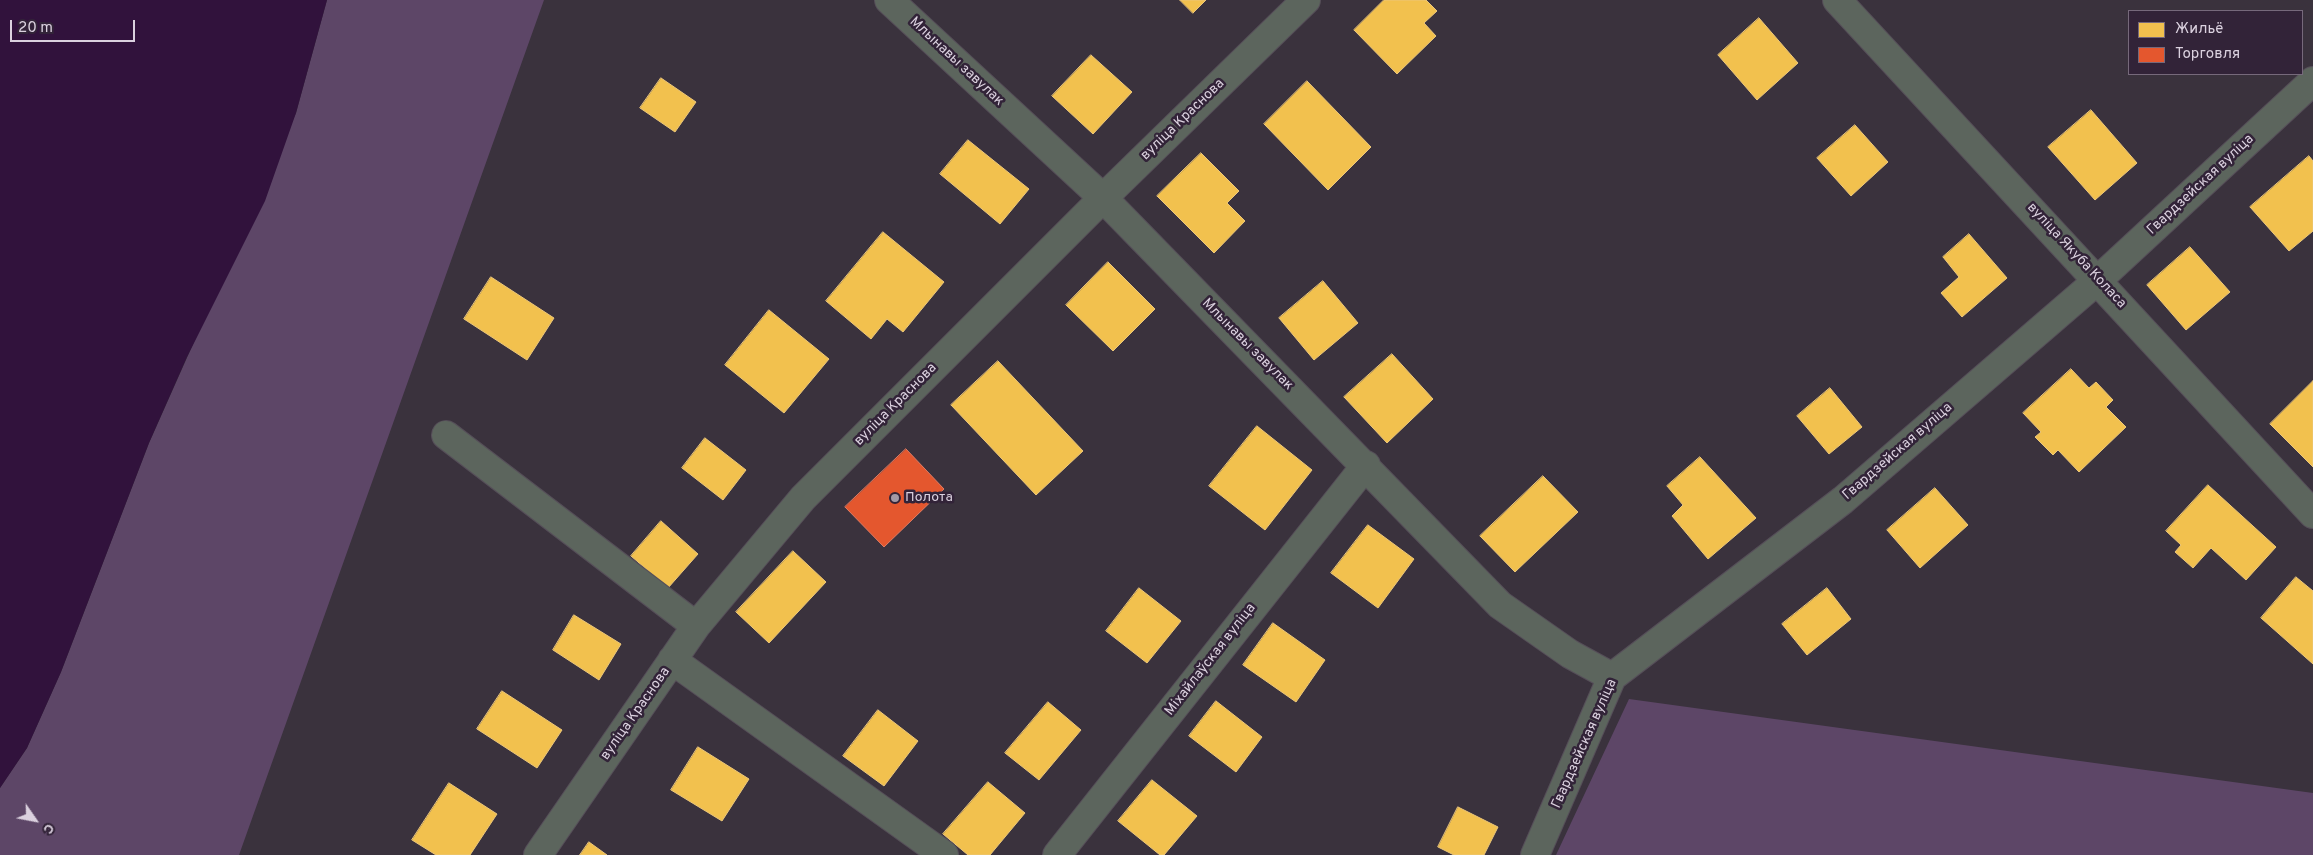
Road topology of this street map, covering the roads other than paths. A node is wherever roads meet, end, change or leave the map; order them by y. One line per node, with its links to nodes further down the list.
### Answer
1 (889, 0): 5 (street, Млынавы завулак)
2 (1306, 0): 5 (street, вуліца Краснова)
3 (1837, 0): 6 (street, вуліца Якуба Коласа)
4 (2313, 81): 6 (street, Гвардзейская вуліца)
5 (1103, 198): 8 (street, Млынавы завулак); 10 (street, вуліца Краснова)
6 (2098, 280): 9 (street, вуліца Якуба Коласа); 12 (street, Гвардзейская вуліца)
7 (446, 435): 10 (street)
8 (1366, 465): 12 (street, Млынавы завулак); 15 (street, Міхайлаўская вуліца)
9 (2313, 514)
10 (696, 626): 11 (street, вуліца Краснова)
11 (672, 660): 13 (street, вуліца Краснова); 14 (street)
12 (1612, 677): 16 (street, Гвардзейская вуліца)
13 (538, 855)
14 (944, 855)
15 (1057, 855)
16 (1535, 855)

